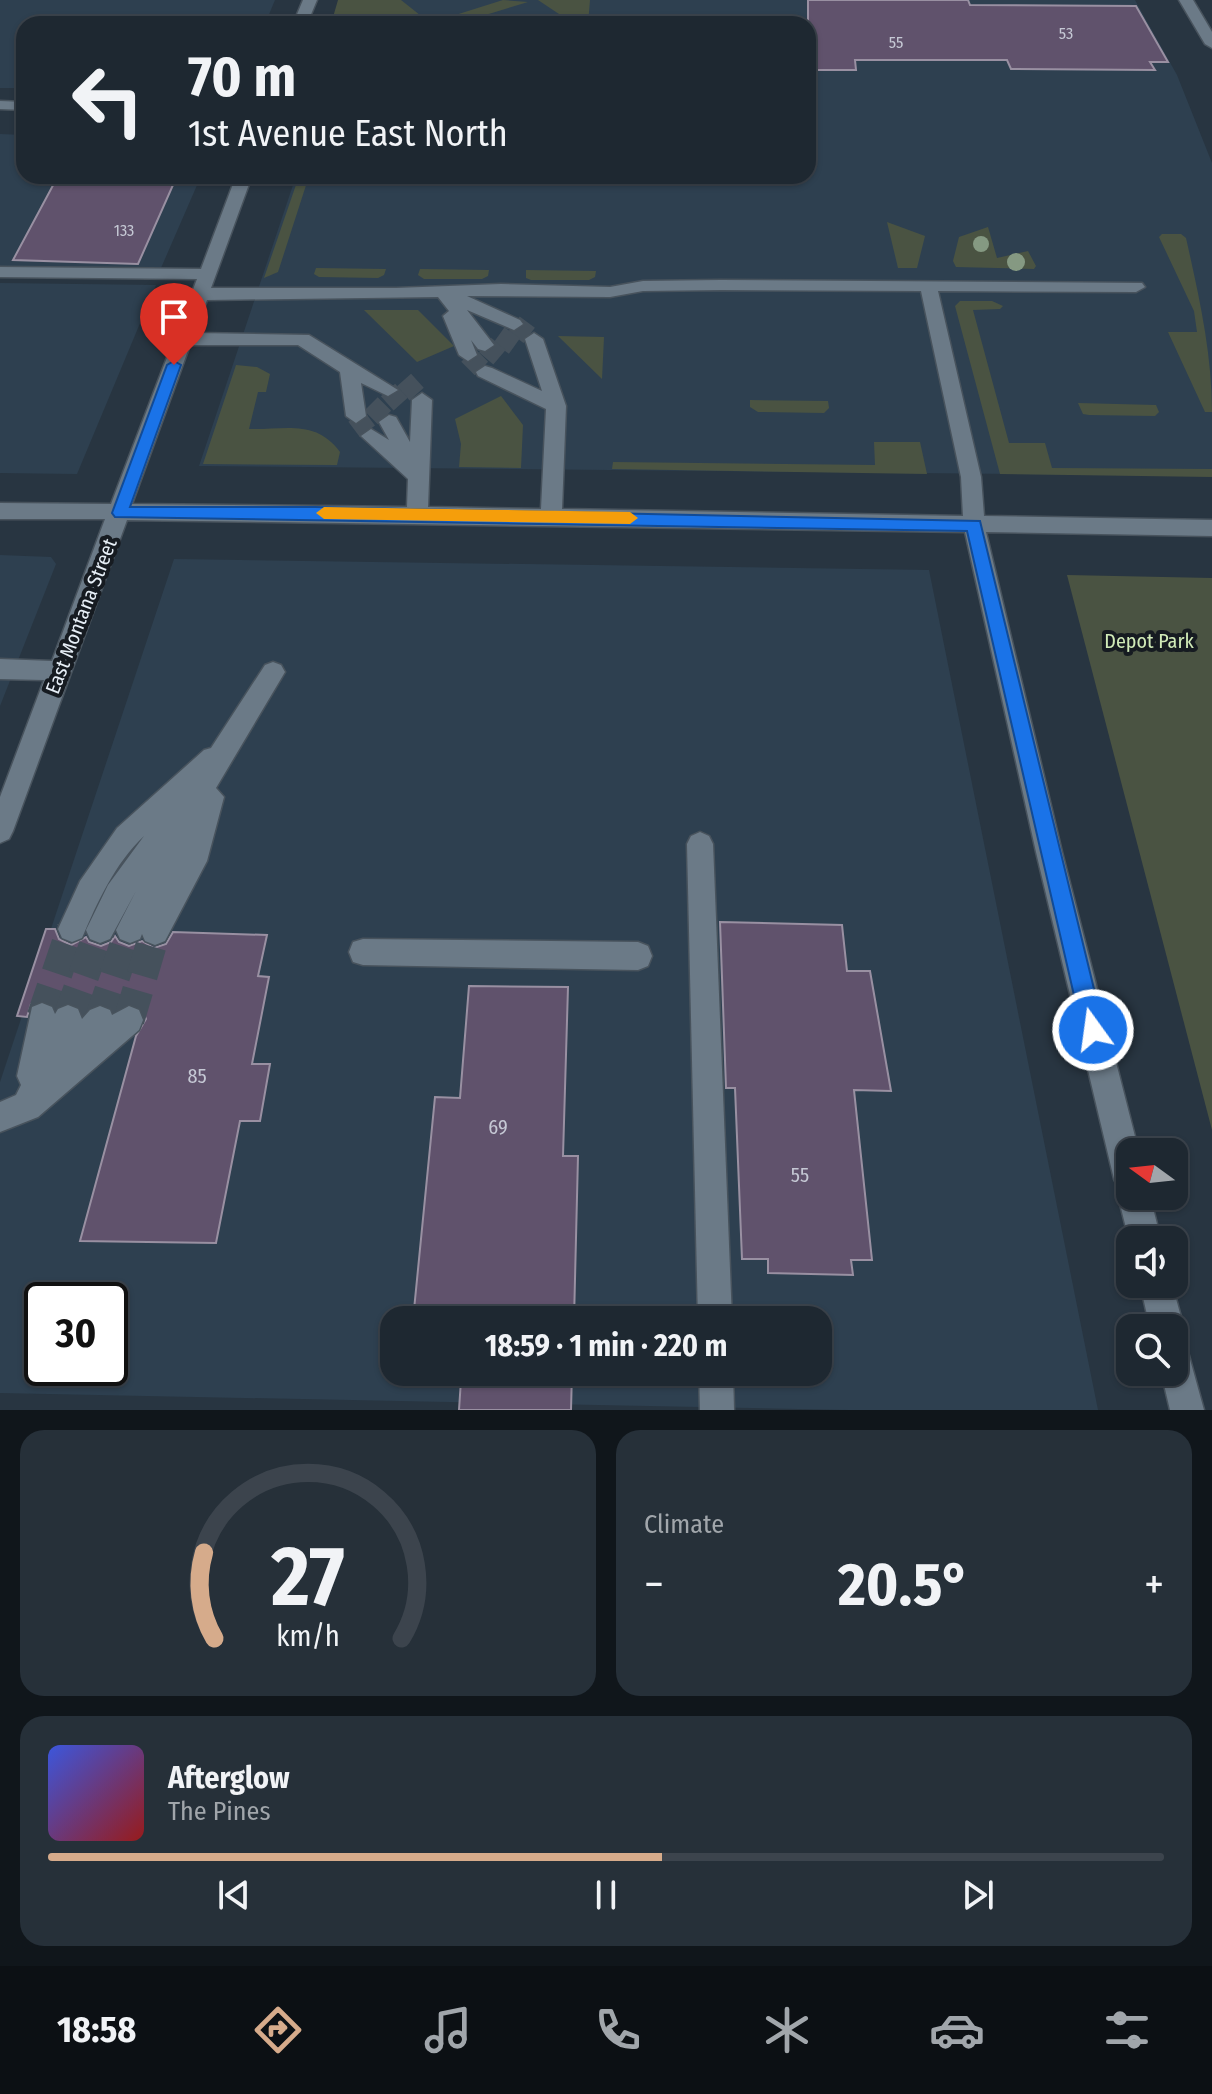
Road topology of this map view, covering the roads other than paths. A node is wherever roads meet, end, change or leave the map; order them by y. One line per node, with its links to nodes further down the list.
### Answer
1 (1186, 0): 2 (street)
2 (1212, 44)
3 (241, 184): 5 (street, East Montana Street)
4 (0, 272): 5 (street)
5 (205, 284): 8 (street); 9 (street, East Montana Street)
6 (928, 285): 7 (street); 8 (street); 22 (street)
7 (1136, 287)
8 (443, 292): 8 (street); 10 (street)
9 (183, 339): 11 (street); 19 (street, East Montana Street)
10 (468, 355)
11 (349, 369): 13 (street); 15 (street)
12 (485, 372): 14 (street)
13 (396, 385)
14 (556, 406): 14 (street); 21 (street)
15 (364, 410)
16 (371, 436): 17 (street)
17 (417, 475): 17 (street); 20 (street)
18 (0, 511): 19 (street)
19 (120, 513): 20 (street); 25 (street, East Montana Street)
20 (417, 514): 21 (street)
21 (551, 517): 22 (street)
22 (974, 525): 23 (street); 38 (street)
23 (1212, 528)
24 (0, 669): 25 (street)
25 (61, 671): 28 (street, East Montana Street)
26 (273, 672): 27 (street)
27 (224, 748): 30 (street); 31 (street); 32 (street)
28 (0, 831)
29 (700, 844): 39 (street)
30 (72, 929)
31 (100, 930)
32 (142, 931)
33 (363, 952): 34 (street)
34 (638, 956)
35 (55, 1018): 37 (street)
36 (115, 1020): 37 (street)
37 (14, 1112)
38 (1120, 1138)
39 (715, 1306)
40 (716, 1386): 42 (street)
41 (1181, 1386): 43 (street)
42 (717, 1410)
43 (1187, 1410)

